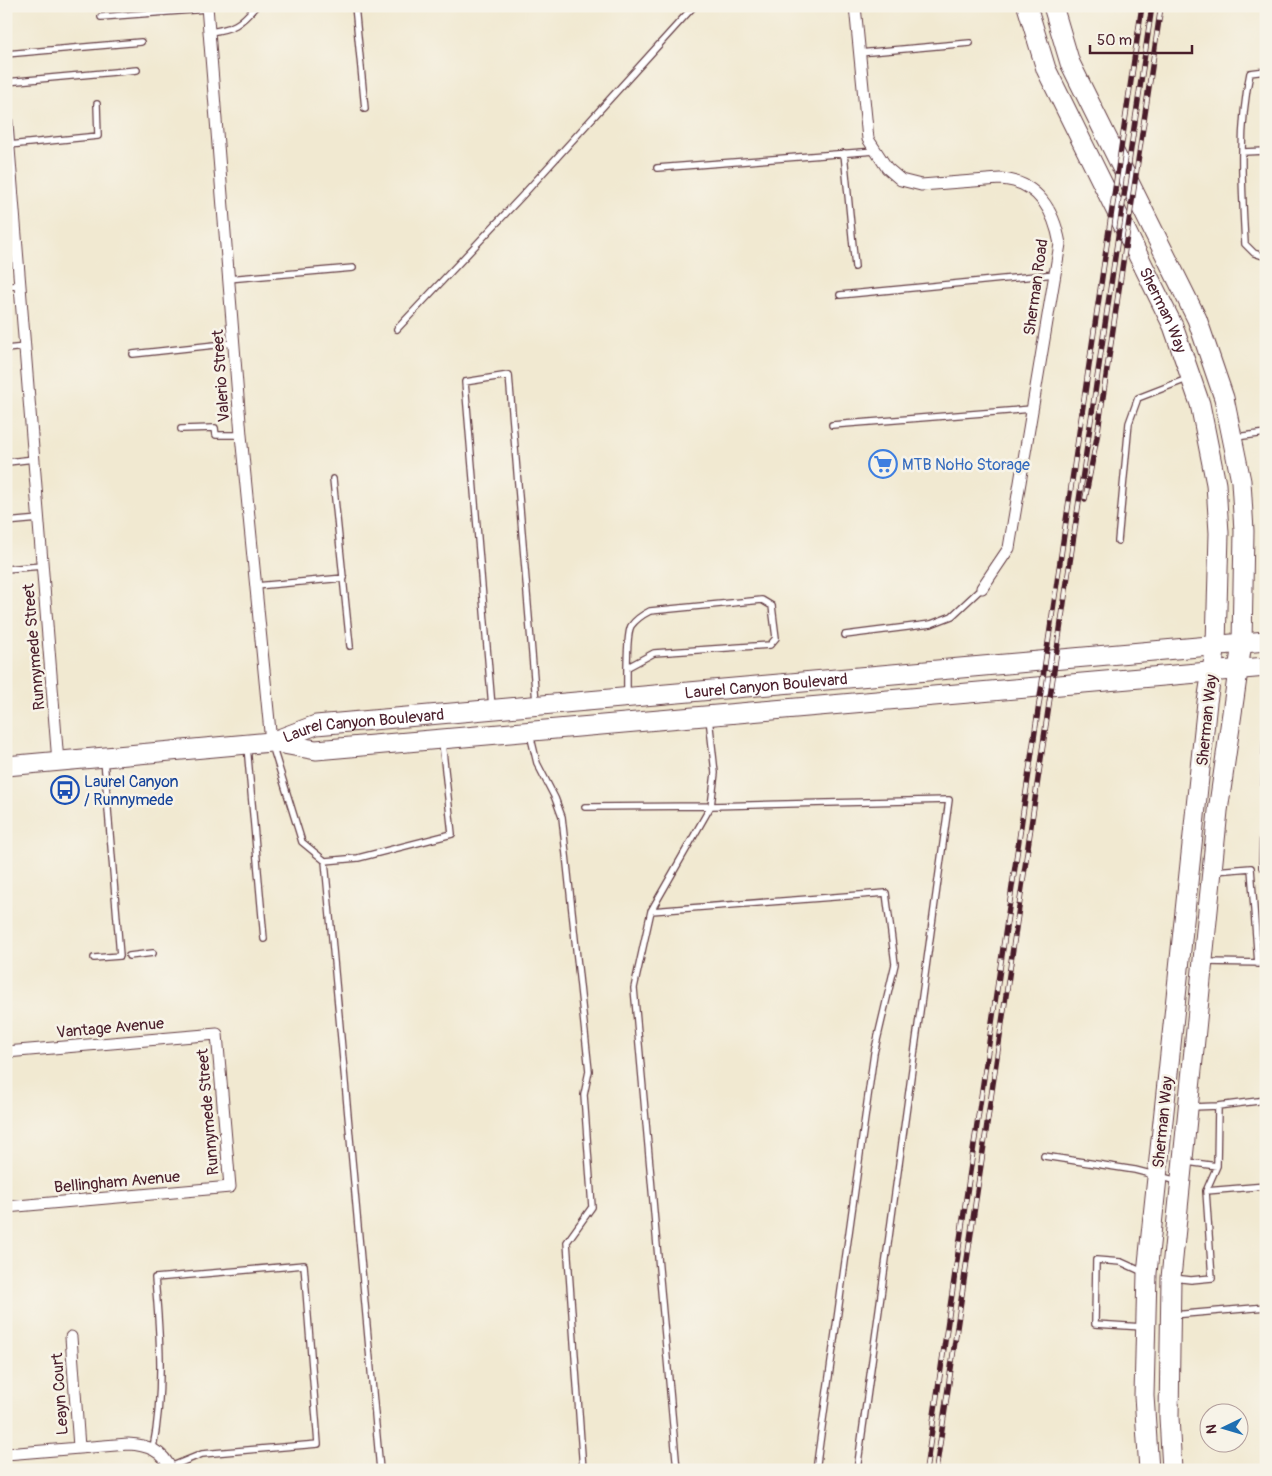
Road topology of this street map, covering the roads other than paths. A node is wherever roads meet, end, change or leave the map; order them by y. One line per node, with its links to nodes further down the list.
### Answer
1 (256, 6): 9 (lane)
2 (355, 6): 18 (lane)
3 (694, 6): 36 (lane)
4 (855, 6): 12 (street, Sherman Road)
5 (1027, 6): 41 (main road, Sherman Way)
6 (1053, 6): 47 (main road, Sherman Way)
7 (207, 7): 8 (lane); 9 (street, Valerio Street)
8 (101, 17)
9 (209, 32): 32 (street, Valerio Street)
10 (141, 42): 13 (lane)
11 (970, 43): 12 (lane)
12 (859, 53): 21 (street, Sherman Road)
13 (6, 54)
14 (138, 70): 16 (lane)
15 (1266, 72): 23 (lane)
16 (6, 82)
17 (97, 104): 20 (lane)
18 (365, 109)
19 (6, 111): 20 (street, Runnymede Street)
20 (9, 145): 25 (street, Runnymede Street)
21 (875, 151): 24 (lane); 31 (street, Sherman Road)
22 (1266, 151): 23 (lane)
23 (1243, 152): 28 (lane)
24 (844, 153): 26 (lane); 29 (lane)
25 (8, 164): 27 (street, Runnymede Street)
26 (657, 168)
27 (11, 226): 33 (street, Runnymede Street)
28 (1266, 256)
29 (855, 267)
30 (353, 268): 32 (lane)
31 (1055, 274): 35 (lane); 42 (street, Sherman Road)
32 (228, 279): 37 (street, Valerio Street)
33 (20, 286): 34 (lane); 38 (street, Runnymede Street)
34 (6, 287)
35 (840, 295)
36 (397, 329)
37 (233, 343): 40 (lane); 46 (street, Valerio Street)
38 (25, 347): 39 (lane); 48 (street, Runnymede Street)
39 (6, 349)
40 (133, 354)
41 (1191, 377): 53 (lane); 62 (main road, Sherman Way)
42 (1032, 409): 43 (lane); 58 (street, Sherman Road)
43 (832, 425)
44 (181, 430): 46 (lane)
45 (1266, 433): 47 (lane)
46 (240, 435): 57 (street, Valerio Street)
47 (1234, 437): 61 (main road, Sherman Way)
48 (34, 459): 49 (lane); 51 (street, Runnymede Street)
49 (8, 462)
50 (333, 479): 56 (lane)
51 (39, 519): 52 (lane); 54 (street, Runnymede Street)
52 (6, 522)
53 (1118, 541)
54 (42, 566): 55 (lane); 79 (street, Runnymede Street)
55 (6, 569)
56 (344, 578): 57 (lane); 63 (lane)
57 (256, 586): 76 (street, Valerio Street)
58 (982, 588): 59 (lane)
59 (845, 634)
60 (1266, 641): 61 (main road, Laurel Canyon Boulevard)
61 (1242, 643): 62 (main road, Laurel Canyon Boulevard); 66 (main road, Sherman Way)
62 (1216, 645): 67 (main road, Sherman Way); 68 (main road, Laurel Canyon Boulevard)
63 (350, 646)
64 (628, 667): 64 (lane); 68 (lane)
65 (1266, 667): 66 (main road, Laurel Canyon Boulevard)
66 (1238, 670): 67 (main road, Laurel Canyon Boulevard); 86 (main road, Sherman Way)
67 (1211, 672): 71 (main road, Laurel Canyon Boulevard); 92 (main road, Sherman Way)
68 (627, 699): 69 (main road, Laurel Canyon Boulevard); 72 (main road)
69 (536, 707): 70 (main road, Laurel Canyon Boulevard); 70 (lane)
70 (493, 711): 76 (main road, Laurel Canyon Boulevard)
71 (709, 716): 72 (main road, Laurel Canyon Boulevard); 81 (lane)
72 (630, 723): 73 (main road, Laurel Canyon Boulevard)
73 (530, 732): 75 (main road, Laurel Canyon Boulevard); 123 (lane)
74 (1266, 737): 84 (lane)
75 (442, 739): 76 (main road, Laurel Canyon Boulevard); 83 (lane)
76 (271, 742): 77 (main road, Laurel Canyon Boulevard); 83 (lane)
77 (247, 744): 78 (main road, Laurel Canyon Boulevard); 88 (lane)
78 (103, 757): 79 (main road, Laurel Canyon Boulevard); 91 (lane)
79 (58, 762): 80 (main road, Laurel Canyon Boulevard)
80 (6, 766)
81 (711, 806): 82 (lane); 87 (lane); 126 (lane)
82 (585, 807)
83 (325, 861): 122 (lane)
84 (1264, 867): 85 (lane)
85 (1251, 868): 86 (lane); 95 (lane)
86 (1212, 871): 93 (main road, Sherman Way)
87 (651, 911): 124 (lane); 125 (lane)
88 (264, 939)
89 (153, 953): 90 (lane)
90 (129, 956)
91 (94, 958)
92 (1180, 959): 93 (main road); 104 (main road, Sherman Way)
93 (1203, 962): 95 (lane); 100 (main road, Sherman Way)
94 (1266, 963): 95 (lane)
95 (1258, 964)
96 (217, 1034): 97 (street, Vantage Avenue); 107 (street, Runnymede Street)
97 (6, 1052)
98 (1266, 1100): 99 (lane)
99 (1218, 1106): 100 (lane); 103 (lane)
100 (1188, 1107): 102 (main road, Sherman Way)
101 (1044, 1156): 104 (lane)
102 (1182, 1161): 103 (lane); 105 (main road, Sherman Way)
103 (1217, 1166): 108 (lane)
104 (1156, 1176): 105 (lane); 110 (main road, Sherman Way)
105 (1180, 1181): 111 (main road, Sherman Way)
106 (1266, 1186): 108 (lane)
107 (230, 1187): 109 (street, Bellingham Avenue)
108 (1206, 1191): 111 (lane)
109 (6, 1206)
110 (1147, 1274): 111 (main road); 114 (main road, Sherman Way); 114 (lane)
111 (1171, 1278): 113 (main road, Sherman Way)
112 (1266, 1307): 113 (lane)
113 (1169, 1323): 114 (main road); 117 (main road, Sherman Way)
114 (1145, 1328): 116 (main road, Sherman Way)
115 (71, 1338): 118 (street, Leayn Court)
116 (1145, 1415): 117 (main road); 127 (main road, Sherman Way)
117 (1169, 1417): 128 (main road, Sherman Way)
118 (79, 1447): 119 (street); 120 (street)
119 (153, 1448): 121 (street); 121 (lane)
120 (6, 1454)
121 (171, 1468)
122 (380, 1470)
123 (583, 1470)
124 (677, 1470)
125 (816, 1470)
126 (857, 1470)
127 (1149, 1470)
128 (1172, 1470)

